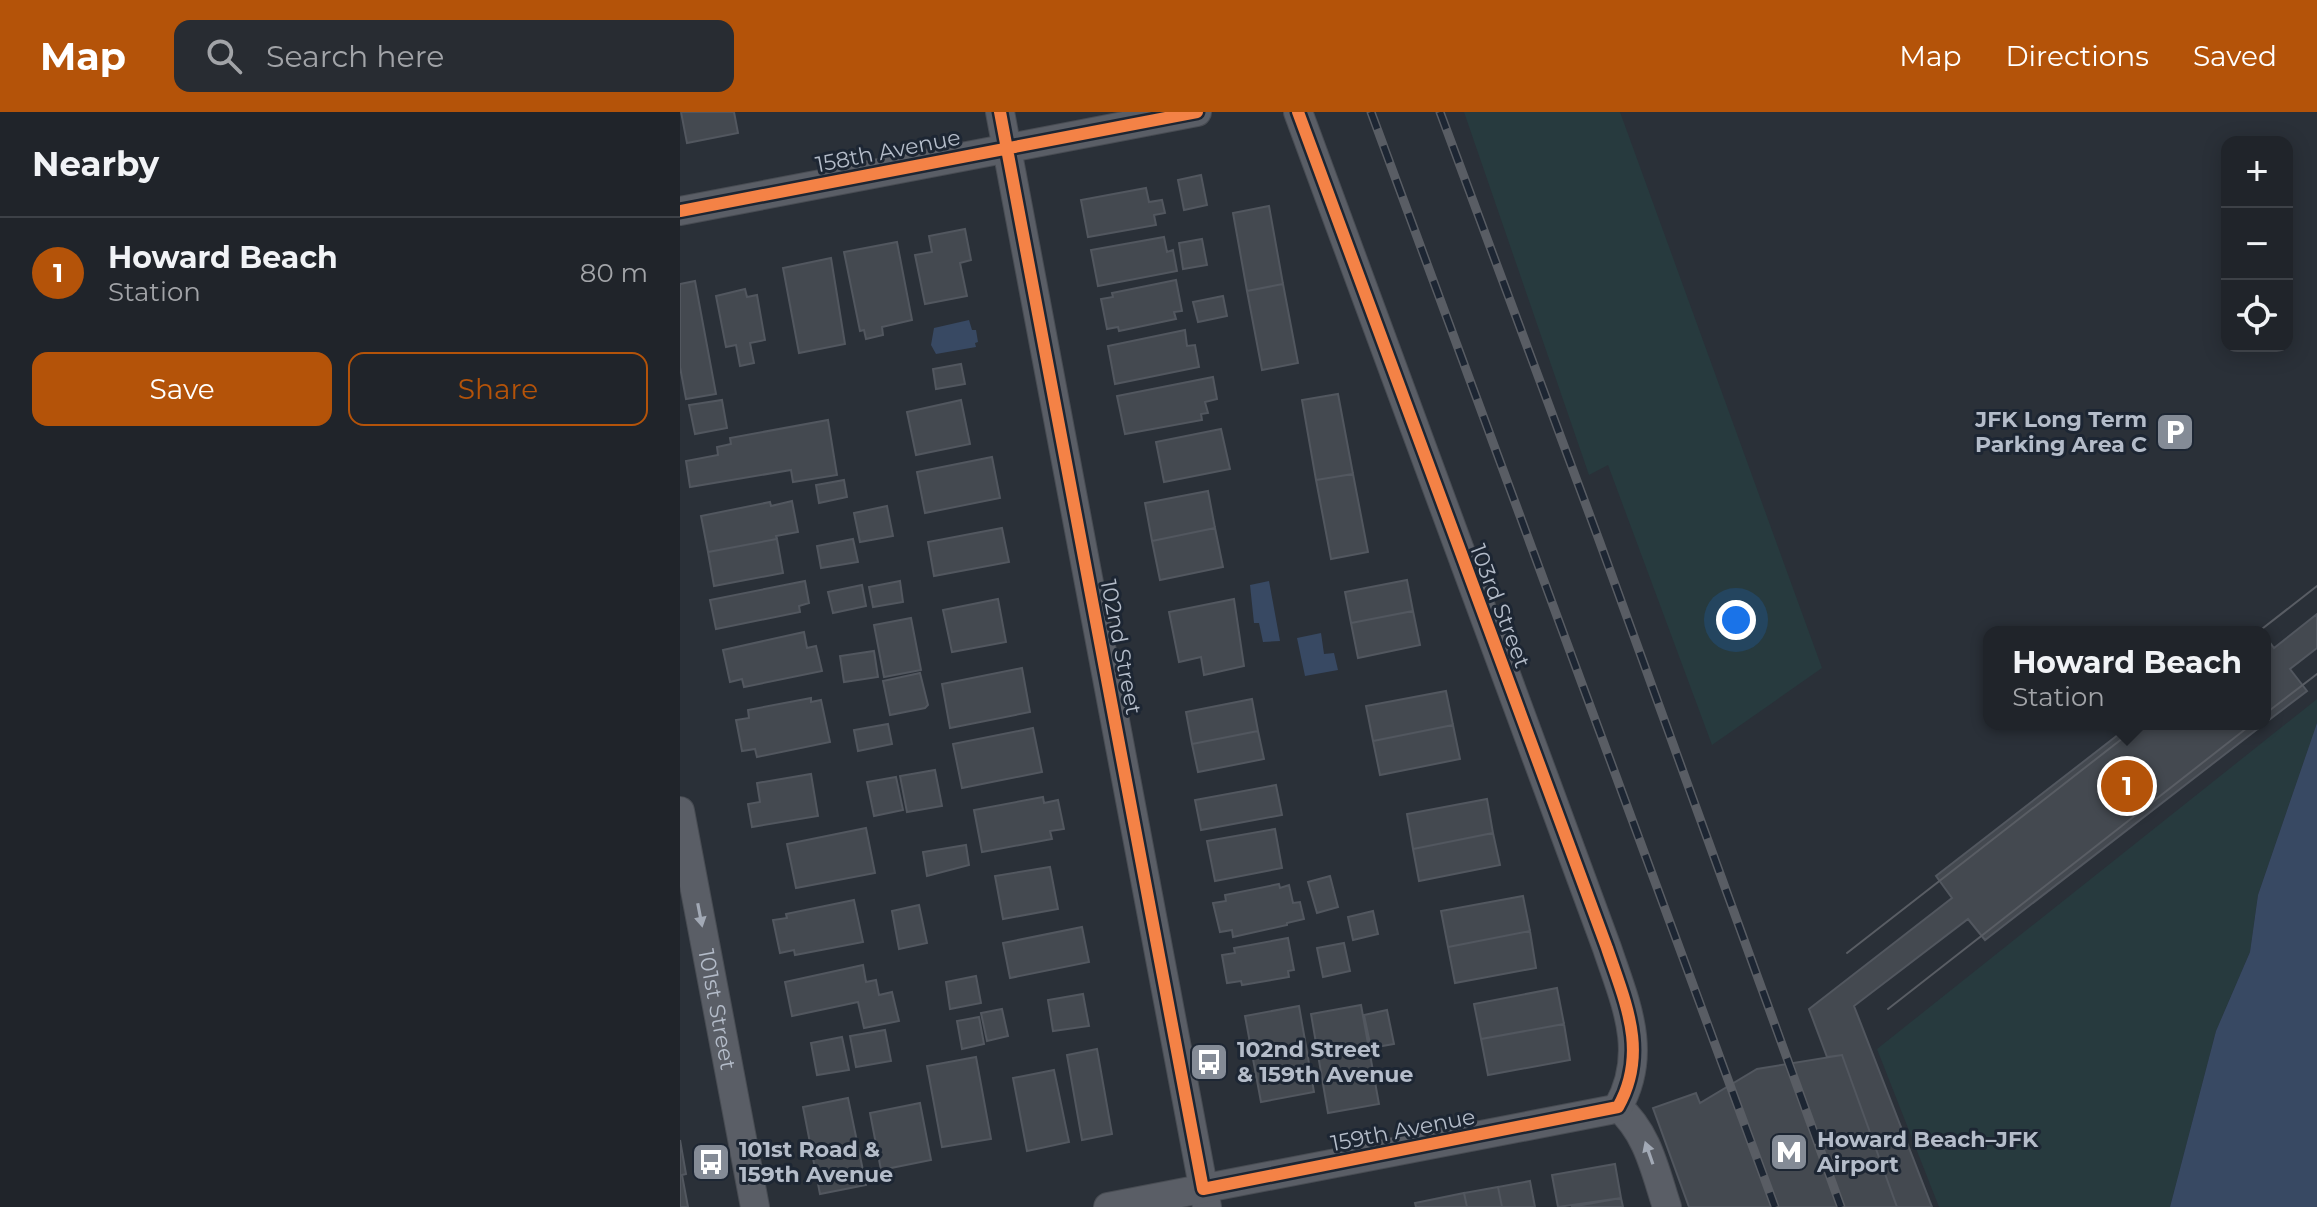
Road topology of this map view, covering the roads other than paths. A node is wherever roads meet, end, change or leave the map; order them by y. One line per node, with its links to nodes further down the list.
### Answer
1 (1000, 112): 4 (street, 102nd Street)
2 (1197, 112): 4 (street, 158th Avenue)
3 (1298, 112): 7 (street, 103rd Street)
4 (1006, 149): 5 (street, 158th Avenue); 8 (street, 102nd Street)
5 (680, 211)
6 (680, 811): 9 (street, 101st Street, one-way to 9)
7 (1614, 1108): 8 (street, 159th Avenue); 11 (street, one-way to 7)
8 (1205, 1198): 10 (street, 159th Avenue)
9 (755, 1207)
10 (1108, 1207)
11 (1667, 1207)

